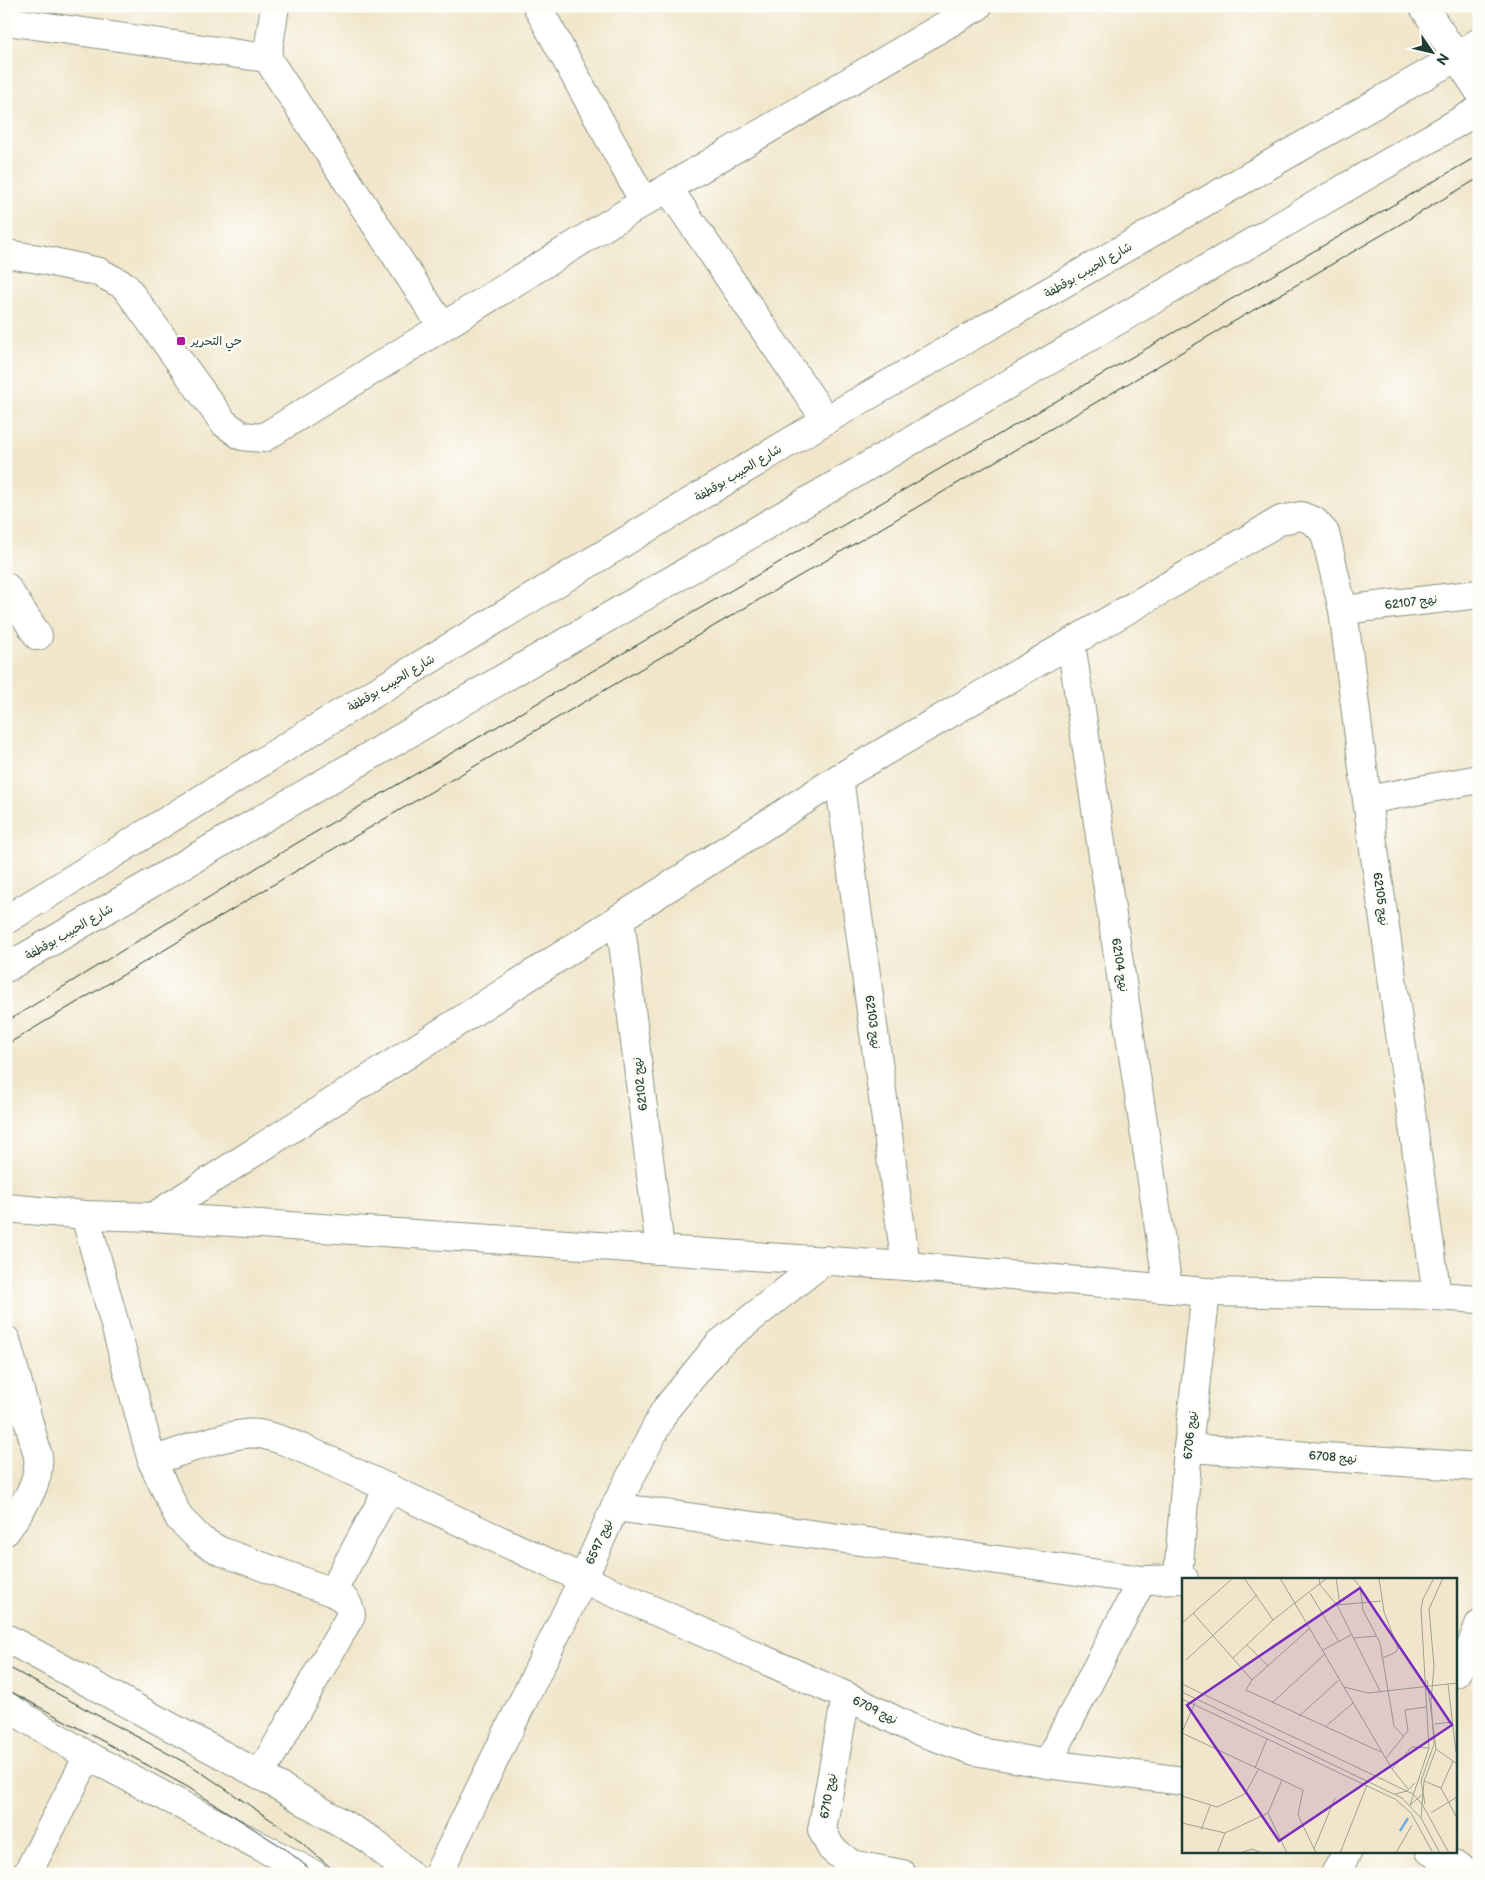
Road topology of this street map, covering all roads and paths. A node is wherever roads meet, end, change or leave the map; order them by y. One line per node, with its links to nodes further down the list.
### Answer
1 (275, 6): 7 (street)
2 (537, 6): 12 (street)
3 (978, 6): 11 (street)
4 (1423, 6): 8 (street)
5 (6, 21): 7 (street)
6 (1479, 42): 8 (street, شارع الحبيب بوقطفة)
7 (267, 58): 14 (street)
8 (1455, 58): 9 (street); 15 (street, شارع الحبيب بوقطفة)
9 (1479, 91)
10 (1479, 110): 26 (street, شارع الحبيب بوقطفة)
11 (668, 188): 12 (street); 15 (street)
12 (644, 202): 14 (street)
13 (6, 254): 14 (street)
14 (442, 326)
15 (826, 420): 25 (street, شارع الحبيب بوقطفة)
16 (6, 588): 19 (street)
17 (1479, 594): 18 (street, نهج 62107)
18 (1343, 610): 20 (street, نهج 62105); 23 (street, نهج 62105)
19 (38, 636)
20 (1071, 643): 21 (street); 33 (street, نهج 62104)
21 (839, 778): 24 (street); 32 (street, نهج 62103)
22 (1479, 779): 23 (street)
23 (1367, 800): 35 (street, نهج 62105)
24 (620, 918): 29 (street); 30 (street, نهج 62102)
25 (6, 920)
26 (6, 968)
27 (6, 1208): 28 (street)
28 (86, 1215): 29 (street); 39 (street)
29 (153, 1217): 30 (street)
30 (660, 1249): 31 (street)
31 (825, 1260): 32 (street); 42 (street, نهج 6597)
32 (906, 1266): 33 (street)
33 (1168, 1288): 34 (street)
34 (1206, 1292): 35 (street); 38 (street, نهج 6706)
35 (1437, 1296): 36 (street)
36 (1479, 1299)
37 (6, 1340): 43 (street)
38 (1188, 1448): 40 (street, نهج 6708); 45 (street, نهج 6706)
39 (152, 1461): 41 (street, نهج 6709); 47 (street)
40 (1479, 1466)
41 (389, 1488): 44 (street, نهج 6709); 47 (street)
42 (615, 1507): 44 (street, نهج 6597); 46 (street)
43 (6, 1531)
44 (583, 1579): 52 (street, نهج 6709); 63 (street, نهج 6597)
45 (1181, 1579): 46 (street)
46 (1142, 1580): 55 (street)
47 (332, 1592): 56 (street)
48 (1458, 1622): 49 (street)
49 (1479, 1625): 51 (street)
50 (6, 1638): 56 (street)
51 (1465, 1658)
52 (846, 1696): 55 (street, نهج 6709); 64 (street, نهج 6710)
53 (6, 1706): 54 (street)
54 (88, 1756): 60 (street); 61 (street)
55 (1047, 1764): 57 (street, نهج 6709)
56 (260, 1775): 62 (street)
57 (1182, 1781)
58 (1347, 1852): 65 (street)
59 (1432, 1852): 66 (street)
60 (27, 1874)
61 (313, 1874)
62 (409, 1874)
63 (438, 1874)
64 (902, 1874)
65 (1335, 1874)
66 (1471, 1874)

